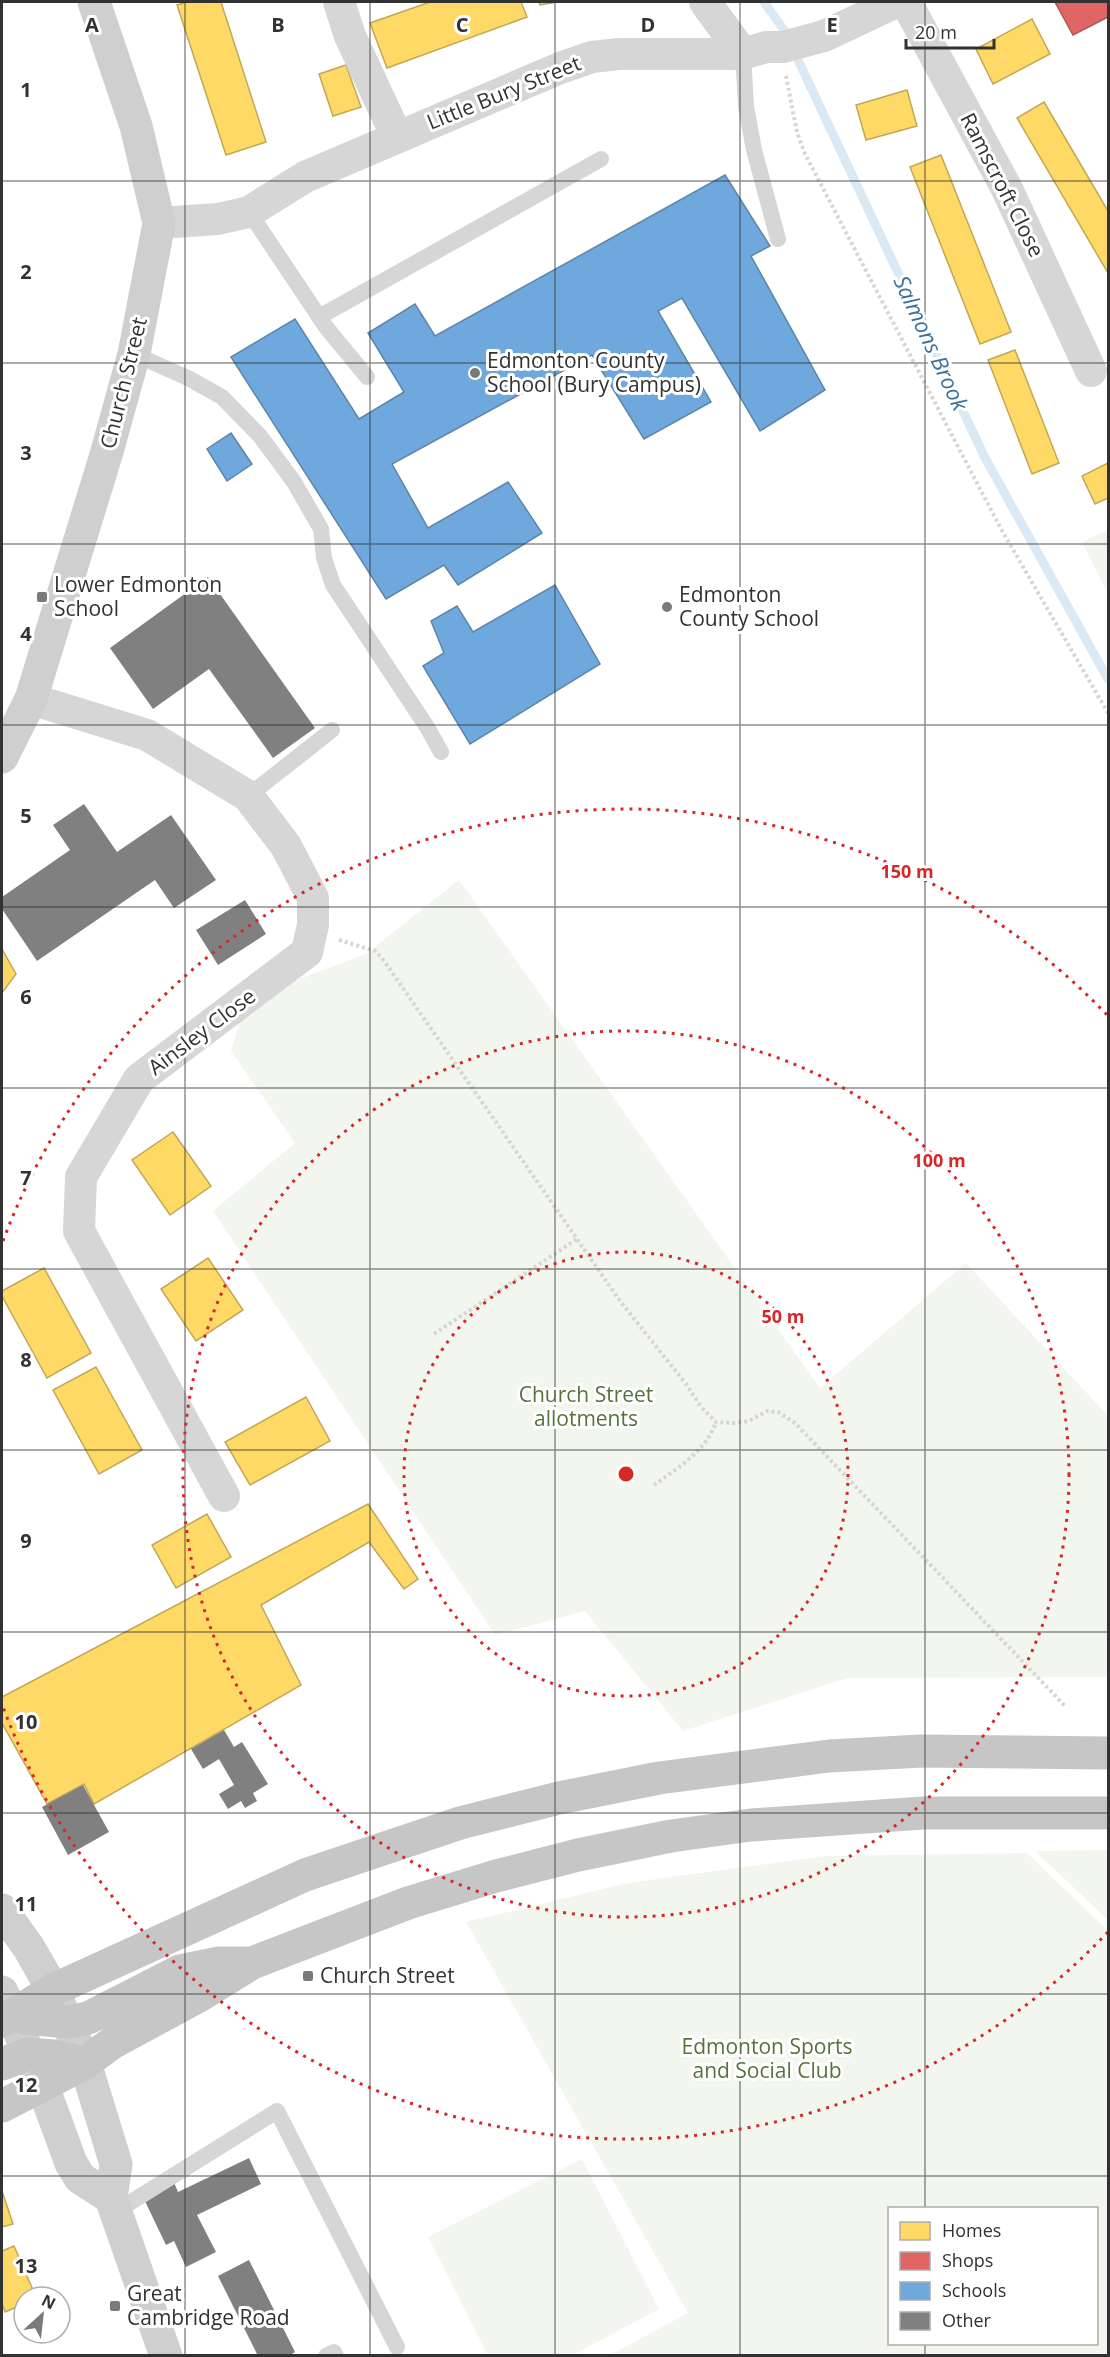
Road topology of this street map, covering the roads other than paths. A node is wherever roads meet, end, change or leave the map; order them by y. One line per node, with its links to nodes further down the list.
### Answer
1 (94, 2): 10 (main road, Church Street)
2 (339, 2): 7 (street)
3 (705, 2): 6 (street)
4 (896, 2): 6 (street, Little Bury Street)
5 (906, 2): 14 (street, Ramscroft Close)
6 (742, 54): 7 (street, Little Bury Street); 11 (lane)
7 (397, 137): 9 (street, Little Bury Street)
8 (601, 159): 12 (lane)
9 (249, 212): 10 (street, Little Bury Street); 12 (lane)
10 (159, 223): 13 (main road, Church Street)
11 (778, 239)
12 (319, 316): 15 (lane)
13 (134, 354): 16 (main road, Church Street); 18 (lane)
14 (1091, 371)
15 (367, 377)
16 (31, 699): 19 (main road, Church Street); 20 (street, Ainsley Close)
17 (332, 730): 20 (lane)
18 (441, 752)
19 (2, 757)
20 (248, 796): 21 (street, Ainsley Close)
21 (224, 1496)
22 (1108, 1753): 26 (highway)
23 (1108, 1814): 25 (highway)
24 (2, 1910): 26 (main road)
25 (252, 1963): 28 (highway); 30 (highway)
26 (53, 1990): 27 (highway); 28 (main road)
27 (5, 2009): 28 (highway); 29 (main road)
28 (69, 2022): 30 (main road)
29 (15, 2059): 30 (highway); 31 (main road)
30 (85, 2063): 31 (highway); 33 (main road)
31 (42, 2084): 32 (highway); 33 (main road)
32 (2, 2106)
33 (113, 2205): 34 (lane); 35 (main road)
34 (397, 2347)
35 (166, 2355)
36 (326, 2355): 37 (lane)
37 (336, 2355)

